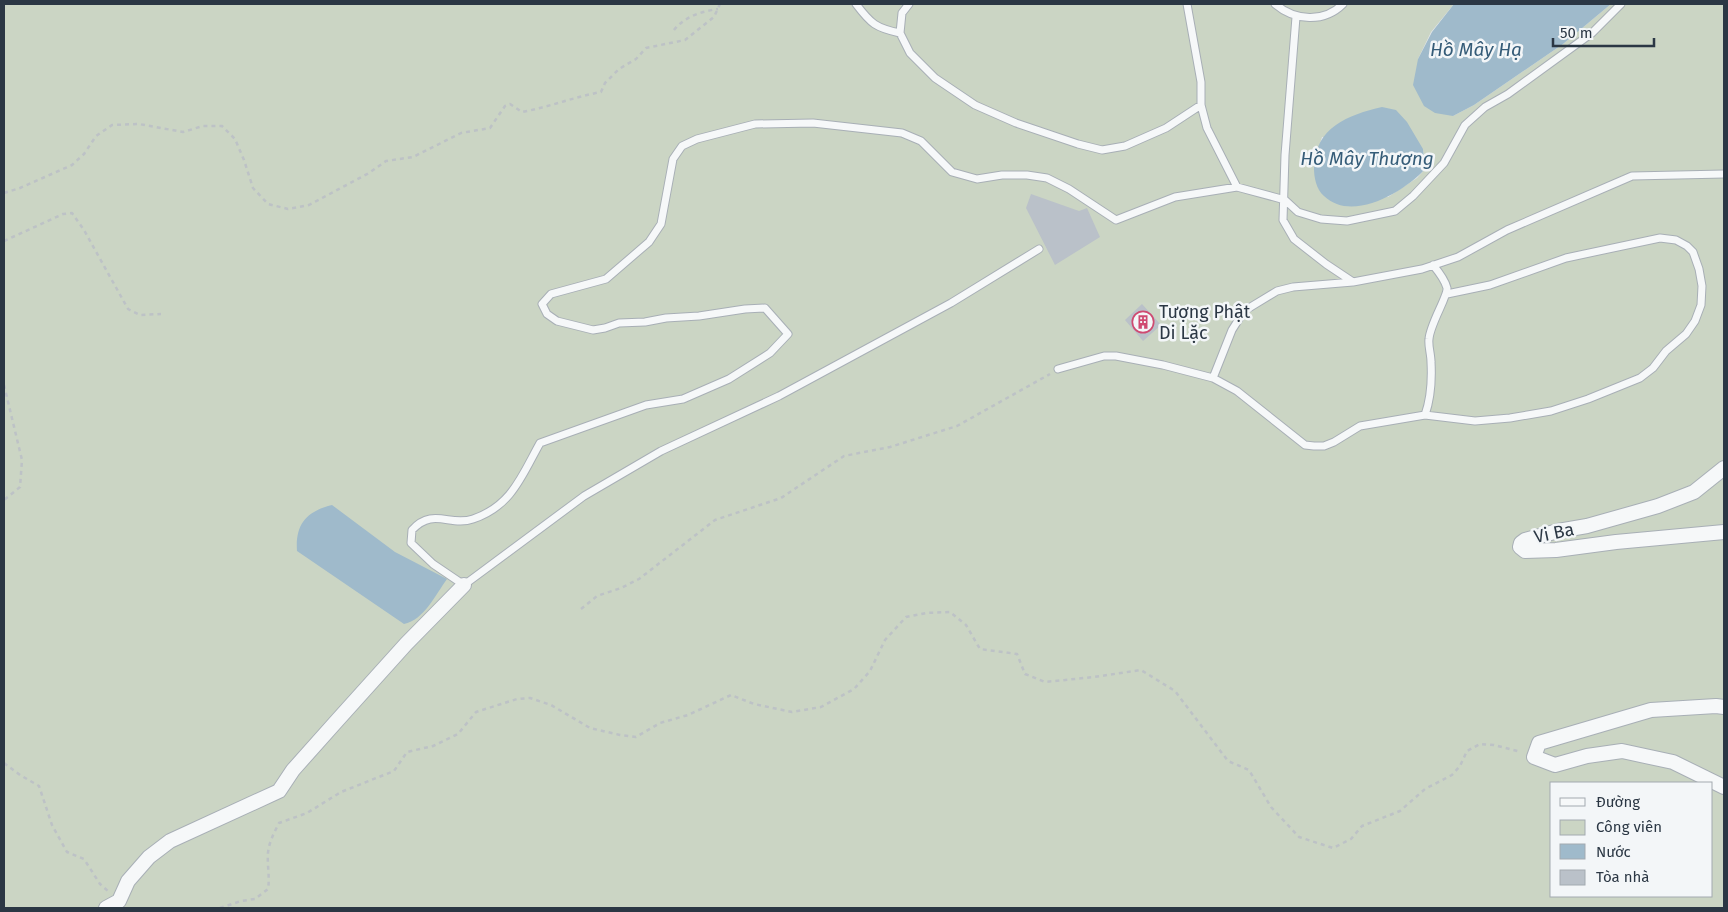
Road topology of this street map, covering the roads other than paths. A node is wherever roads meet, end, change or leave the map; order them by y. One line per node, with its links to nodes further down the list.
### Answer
1 (856, 4): 8 (lane)
2 (908, 4): 8 (lane)
3 (1187, 4): 9 (lane)
4 (1276, 4): 7 (lane)
5 (1343, 4): 7 (lane)
6 (1622, 4): 12 (lane)
7 (1296, 17): 12 (lane)
8 (900, 33): 9 (lane)
9 (1201, 105): 11 (lane)
10 (1724, 174): 14 (lane)
11 (1237, 187): 12 (lane); 22 (lane)
12 (1285, 200): 15 (lane)
13 (1039, 249): 22 (lane)
14 (1433, 265): 15 (lane); 16 (lane)
15 (1353, 282): 18 (lane)
16 (1447, 294): 19 (lane); 19 (lane)
17 (1058, 369): 18 (lane)
18 (1213, 378): 19 (lane)
19 (1425, 415)
20 (1724, 468): 21 (street, Vi Ba)
21 (1724, 532)
22 (464, 585): 25 (street)
23 (1724, 707): 24 (street)
24 (1724, 787)
25 (106, 908)

